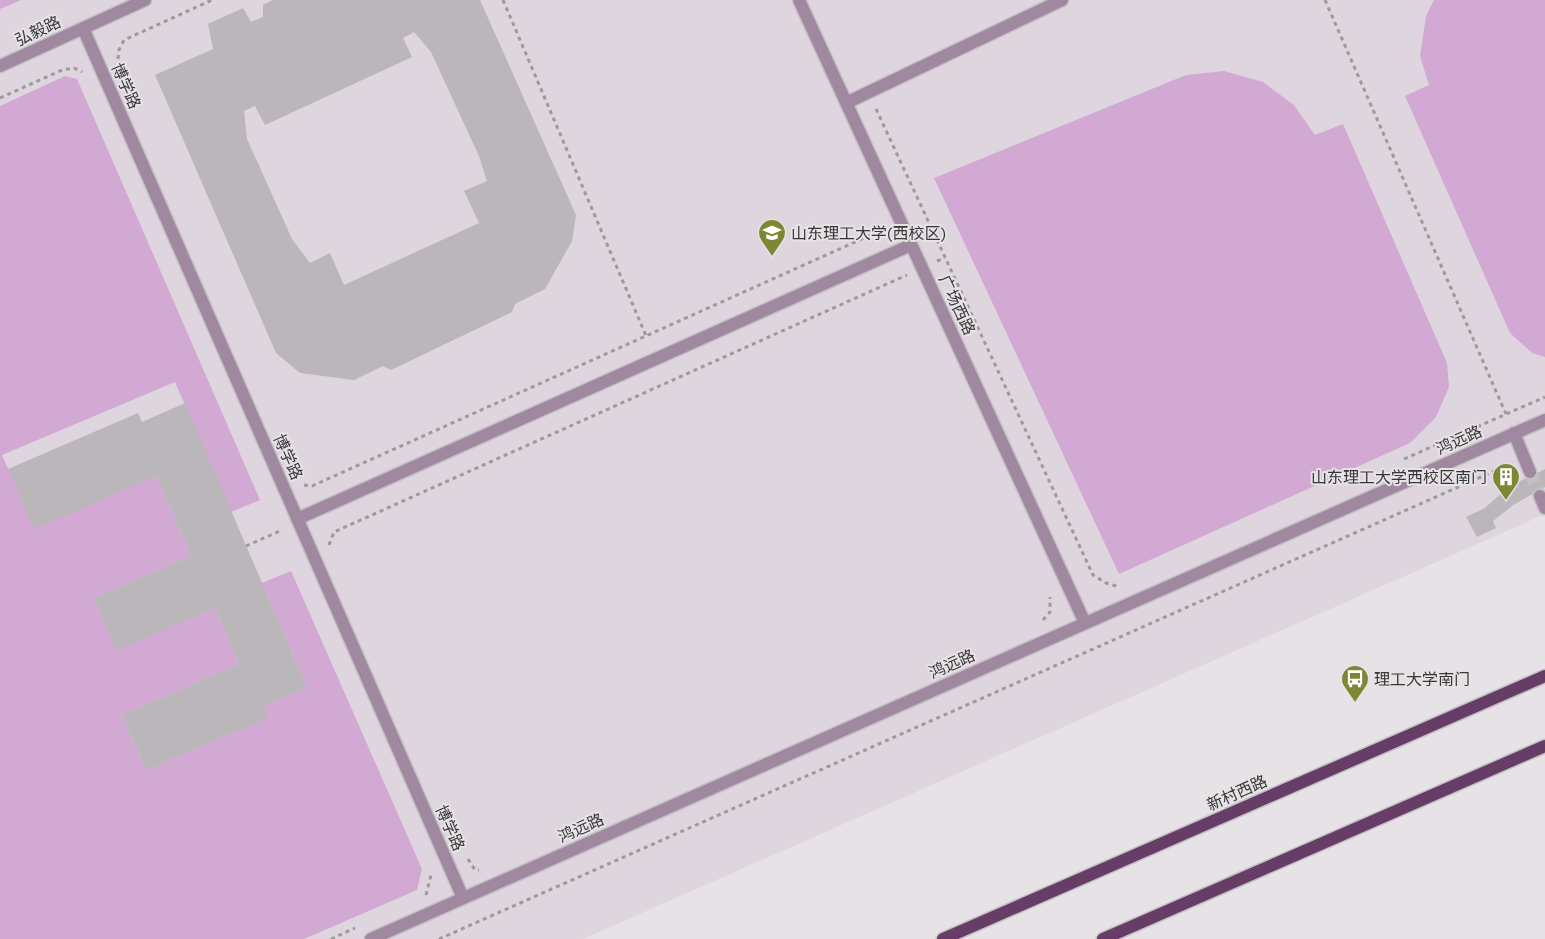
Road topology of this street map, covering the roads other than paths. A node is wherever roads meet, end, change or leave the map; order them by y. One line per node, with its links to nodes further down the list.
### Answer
1 (145, 0): 4 (street, 弘毅路)
2 (799, 0): 6 (street, 广场西路)
3 (1062, 0): 6 (street)
4 (83, 28): 5 (street, 弘毅路); 11 (street, 博学路)
5 (0, 66)
6 (846, 103): 7 (street, 广场西路)
7 (911, 245): 11 (street); 12 (street, 广场西路)
8 (1545, 420): 9 (street, 鸿远路)
9 (1514, 433): 10 (street); 12 (street, 鸿远路)
10 (1530, 472)
11 (298, 519): 15 (street, 博学路)
12 (1085, 623): 15 (street, 鸿远路)
13 (1545, 676): 17 (main road, 新村西路)
14 (1545, 746): 18 (main road)
15 (463, 898): 16 (street, 鸿远路)
16 (371, 939)
17 (943, 939)
18 (1103, 939)

